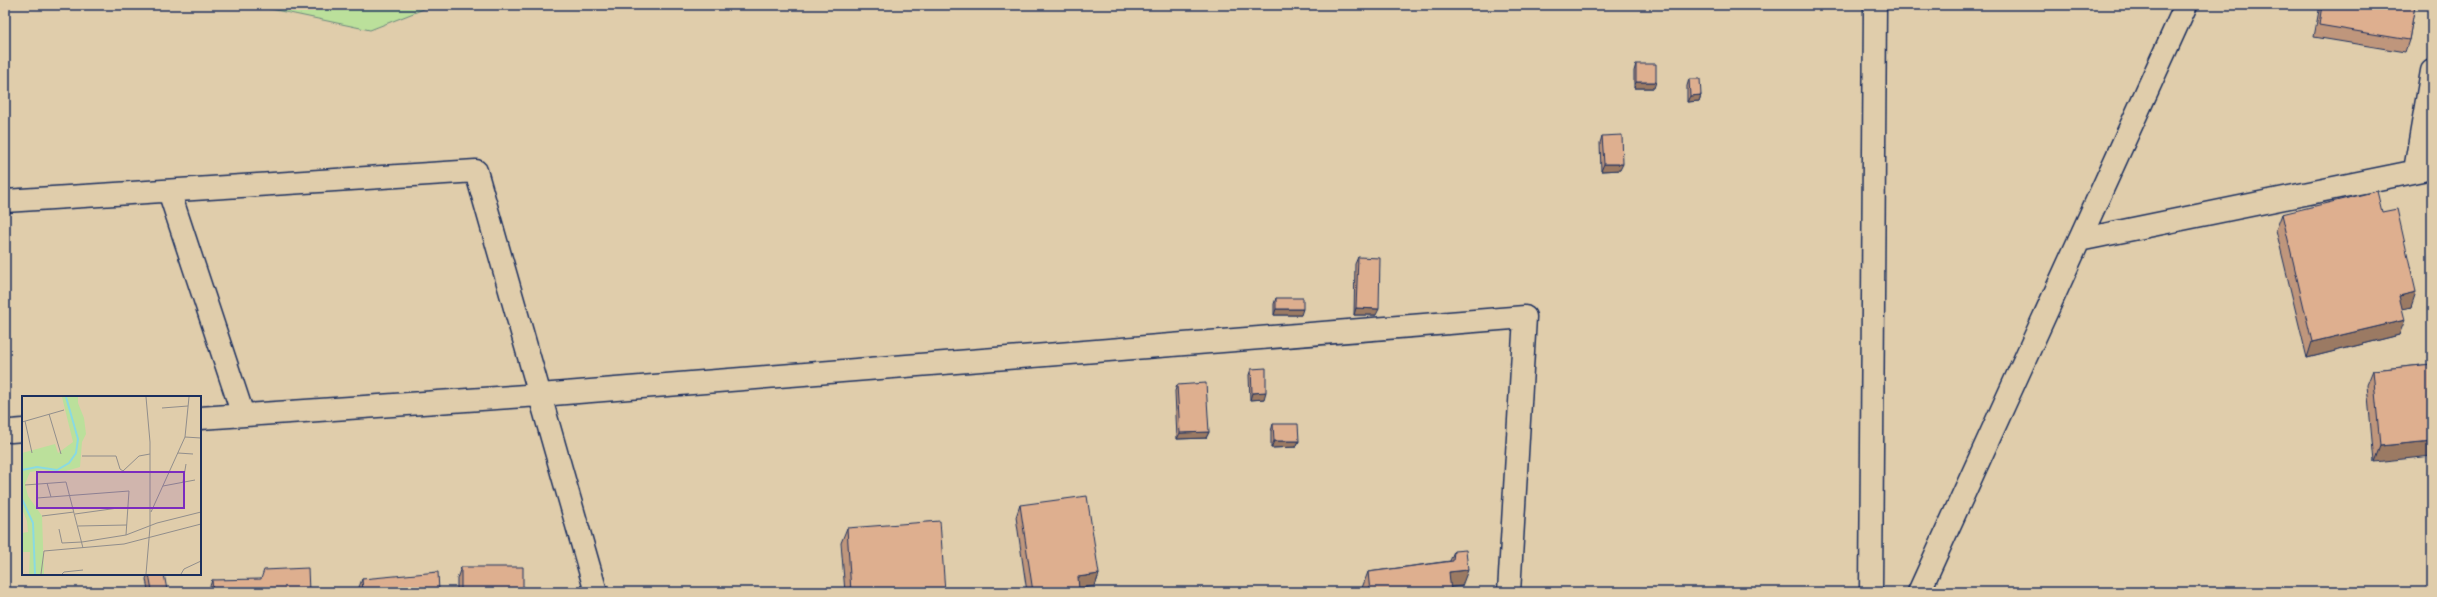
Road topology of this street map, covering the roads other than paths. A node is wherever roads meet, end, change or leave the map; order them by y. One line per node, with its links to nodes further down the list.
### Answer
1 (1875, 5): 13 (street)
2 (2186, 5): 7 (street)
3 (2432, 71): 4 (street)
4 (2423, 169): 7 (street)
5 (169, 191): 6 (street); 8 (street); 9 (street)
6 (5, 201)
7 (2079, 240): 14 (street)
8 (540, 395): 9 (street); 11 (street); 12 (street)
9 (243, 415): 10 (street)
10 (201, 418)
11 (596, 592)
12 (1509, 592)
13 (1871, 592)
14 (1919, 592)

